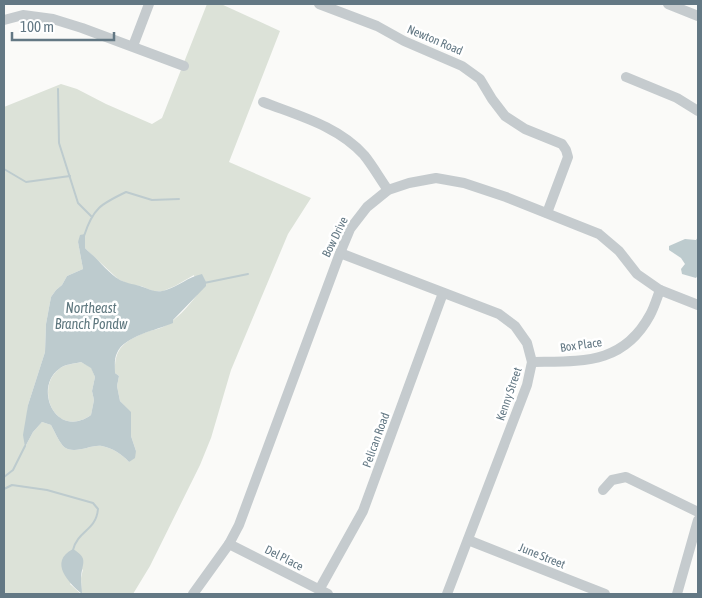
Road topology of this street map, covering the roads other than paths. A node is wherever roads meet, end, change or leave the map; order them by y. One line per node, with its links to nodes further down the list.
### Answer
1 (149, 4): 7 (street)
2 (319, 4): 4 (street, Newton Road)
3 (668, 4): 5 (street)
4 (343, 8): 13 (street, Newton Road)
5 (698, 16)
6 (4, 20): 7 (street)
7 (133, 46): 8 (street)
8 (184, 66)
9 (626, 77): 11 (street)
10 (263, 102): 12 (street)
11 (698, 110)
12 (388, 190): 13 (street, Bow Drive); 14 (street, Bow Drive)
13 (547, 213): 15 (street, Bow Drive)
14 (340, 253): 16 (street, Kenny Street); 23 (street, Bow Drive)
15 (660, 290): 17 (street, Bow Drive); 18 (street, Box Place)
16 (443, 293): 18 (street, Kenny Street); 24 (street, Pelican Road)
17 (698, 306)
18 (532, 362): 22 (street, Kenny Street)
19 (603, 490): 20 (street)
20 (698, 512)
21 (698, 520): 28 (street)
22 (468, 540): 26 (street, Kenny Street); 27 (street, June Street)
23 (229, 544): 24 (street, Del Place); 25 (street, Bow Drive)
24 (324, 592)
25 (193, 594)
26 (447, 594)
27 (606, 594)
28 (677, 594)

